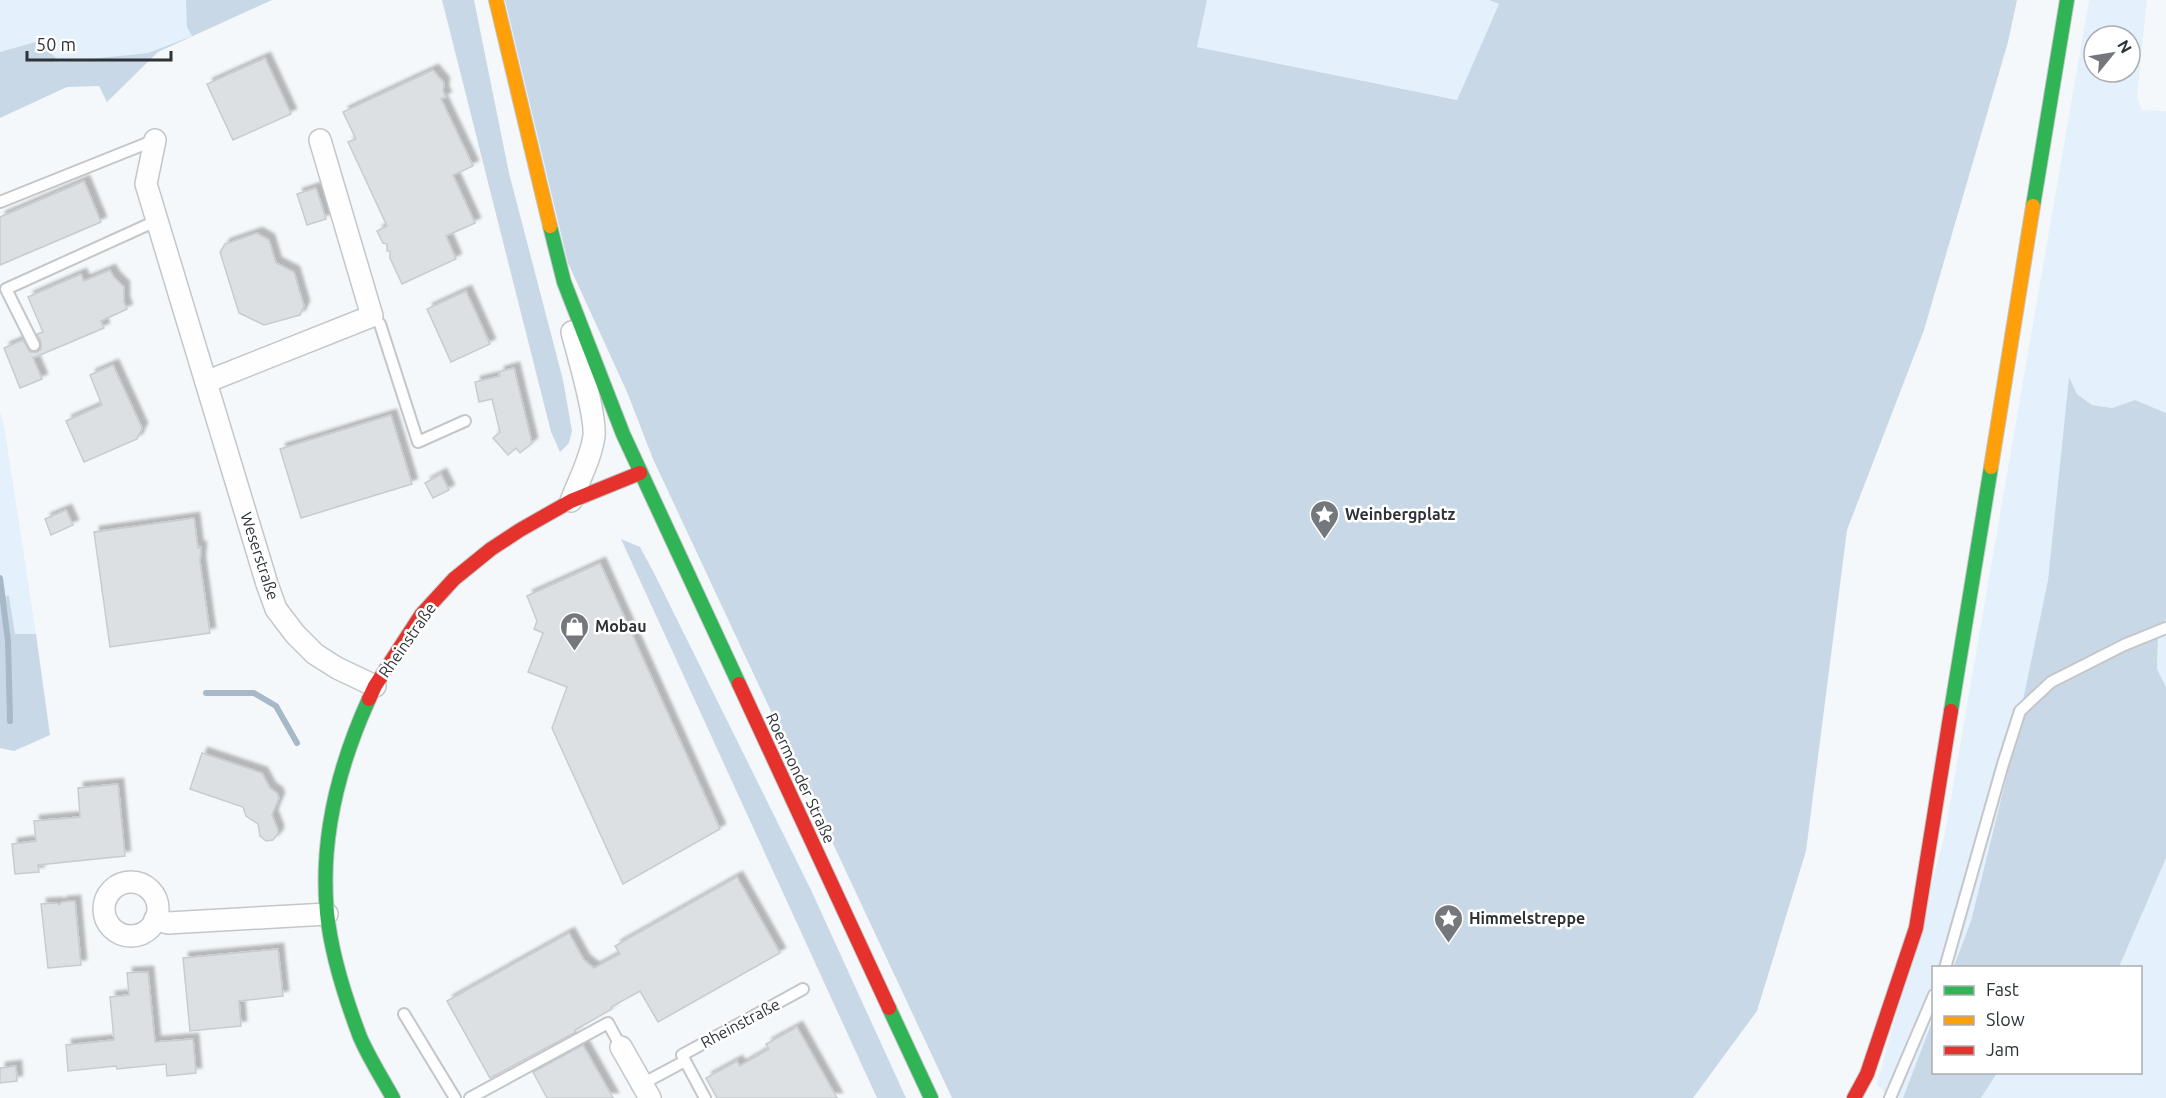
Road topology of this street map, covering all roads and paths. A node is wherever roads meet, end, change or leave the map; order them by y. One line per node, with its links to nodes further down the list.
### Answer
1 (496, 0): 7 (main road, Roermonder Straße)
2 (2067, 0): 30 (main road)
3 (155, 140): 5 (lane); 6 (street, Weserstraße)
4 (320, 140): 8 (street)
5 (0, 202)
6 (156, 221): 9 (lane); 10 (street, Weserstraße)
7 (564, 282): 12 (main road, Roermonder Straße); 13 (street)
8 (372, 316): 10 (street); 11 (lane)
9 (34, 345)
10 (206, 382): 15 (street, Weserstraße)
11 (465, 421)
12 (640, 473): 13 (main road, Rheinstraße); 29 (main road, Roermonder Straße)
13 (571, 501): 15 (main road, Rheinstraße)
14 (2166, 628): 18 (lane)
15 (375, 686): 16 (main road, Rheinstraße)
16 (327, 914): 17 (street); 25 (main road, Rheinstraße)
17 (155, 919)
18 (1946, 966)
19 (803, 989): 23 (lane, Rheinstraße)
20 (1932, 1000): 31 (lane)
21 (404, 1014): 26 (lane)
22 (621, 1047): 24 (street, Rheinstraße); 27 (lane, Rheinstraße)
23 (685, 1060): 24 (lane, Rheinstraße); 28 (lane, Rheinstraße)
24 (646, 1091)
25 (393, 1098)
26 (455, 1098)
27 (470, 1098)
28 (705, 1098)
29 (931, 1098)
30 (1854, 1098)
31 (1890, 1098)

